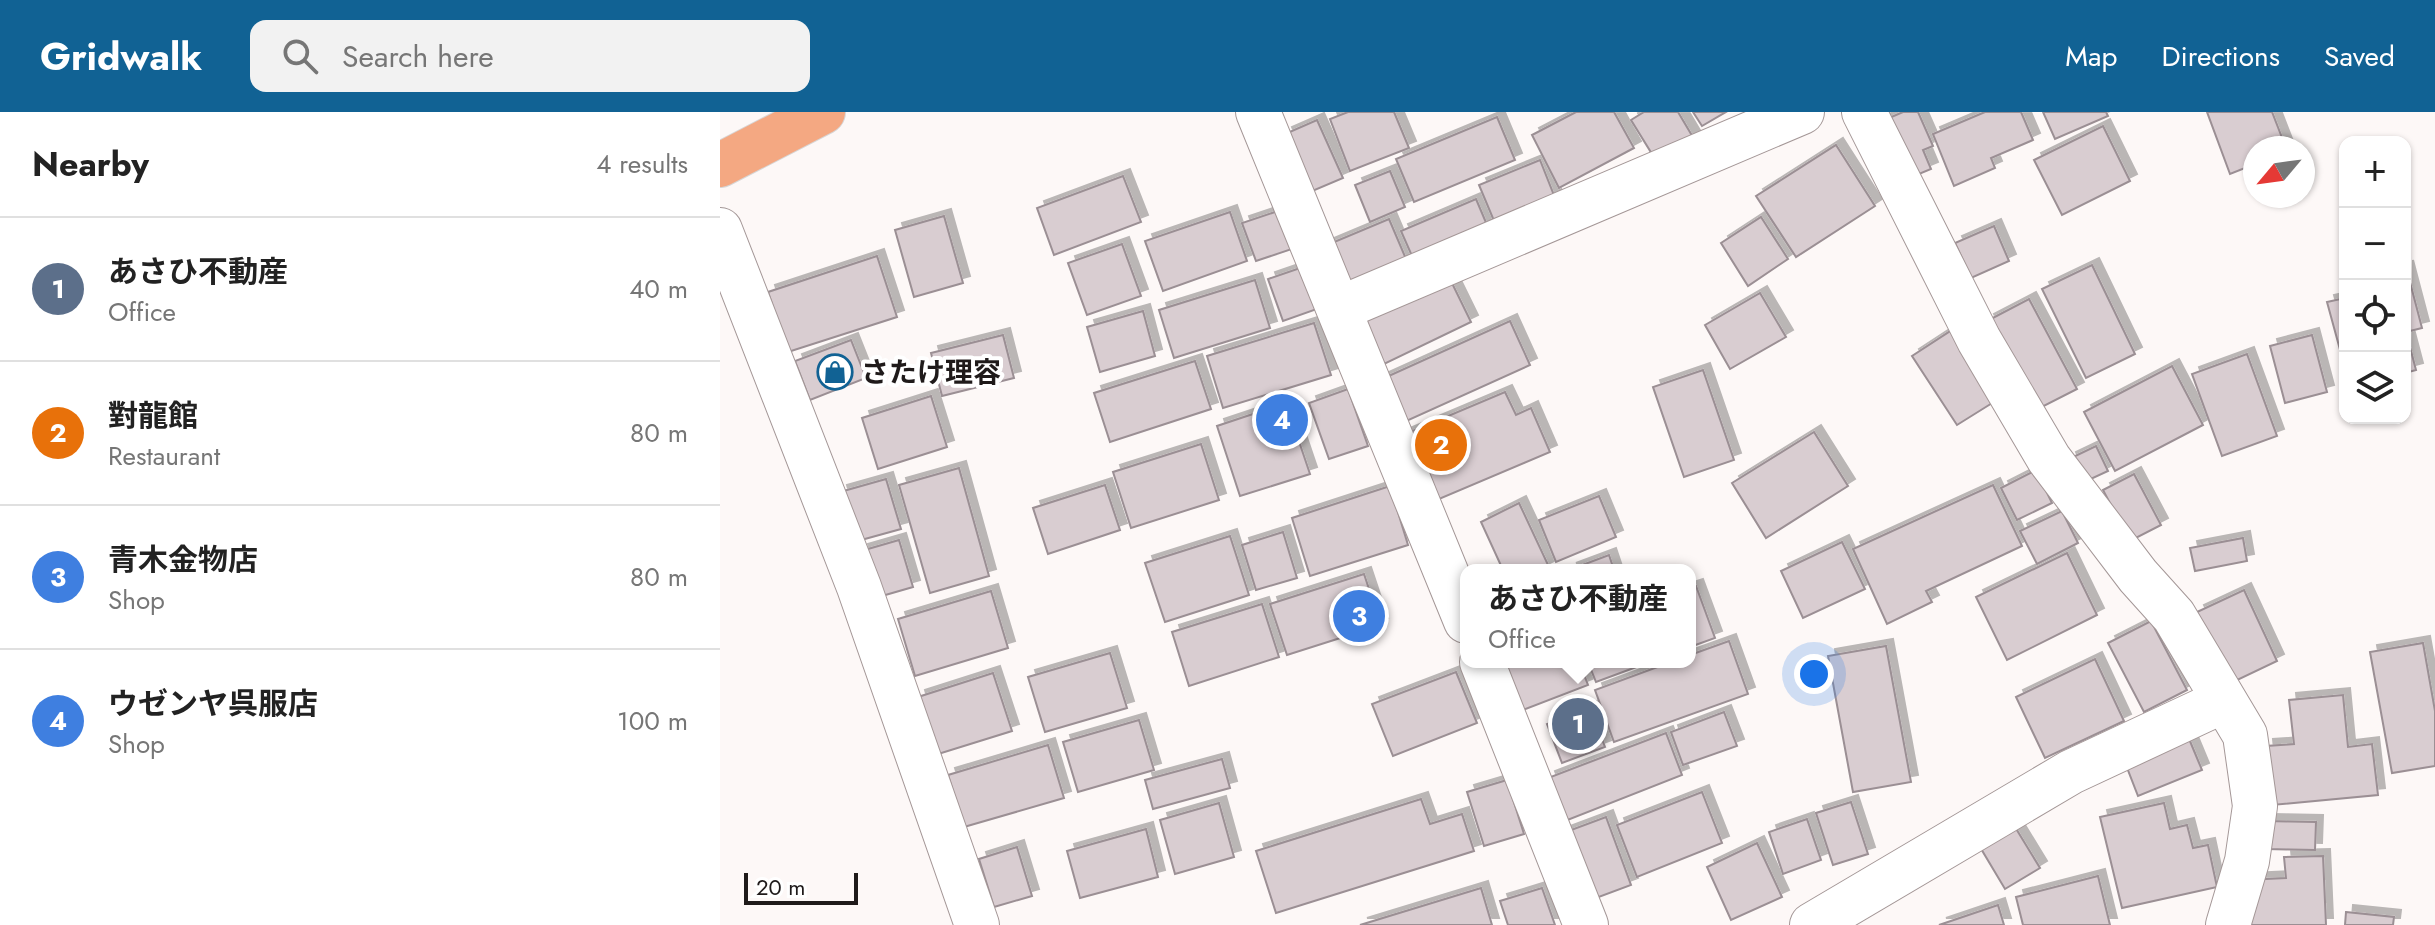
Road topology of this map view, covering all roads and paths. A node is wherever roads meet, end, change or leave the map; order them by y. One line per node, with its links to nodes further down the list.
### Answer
1 (823, 112): 5 (highway)
2 (1258, 112): 7 (street)
3 (1802, 112): 7 (street)
4 (1864, 112): 10 (street)
5 (720, 165)
6 (720, 230): 11 (street)
7 (1341, 308): 8 (street)
8 (1460, 606)
9 (1484, 668): 12 (street)
10 (2223, 701): 13 (street); 14 (street)
11 (977, 925)
12 (1586, 925)
13 (1812, 925)
14 (2228, 925)

